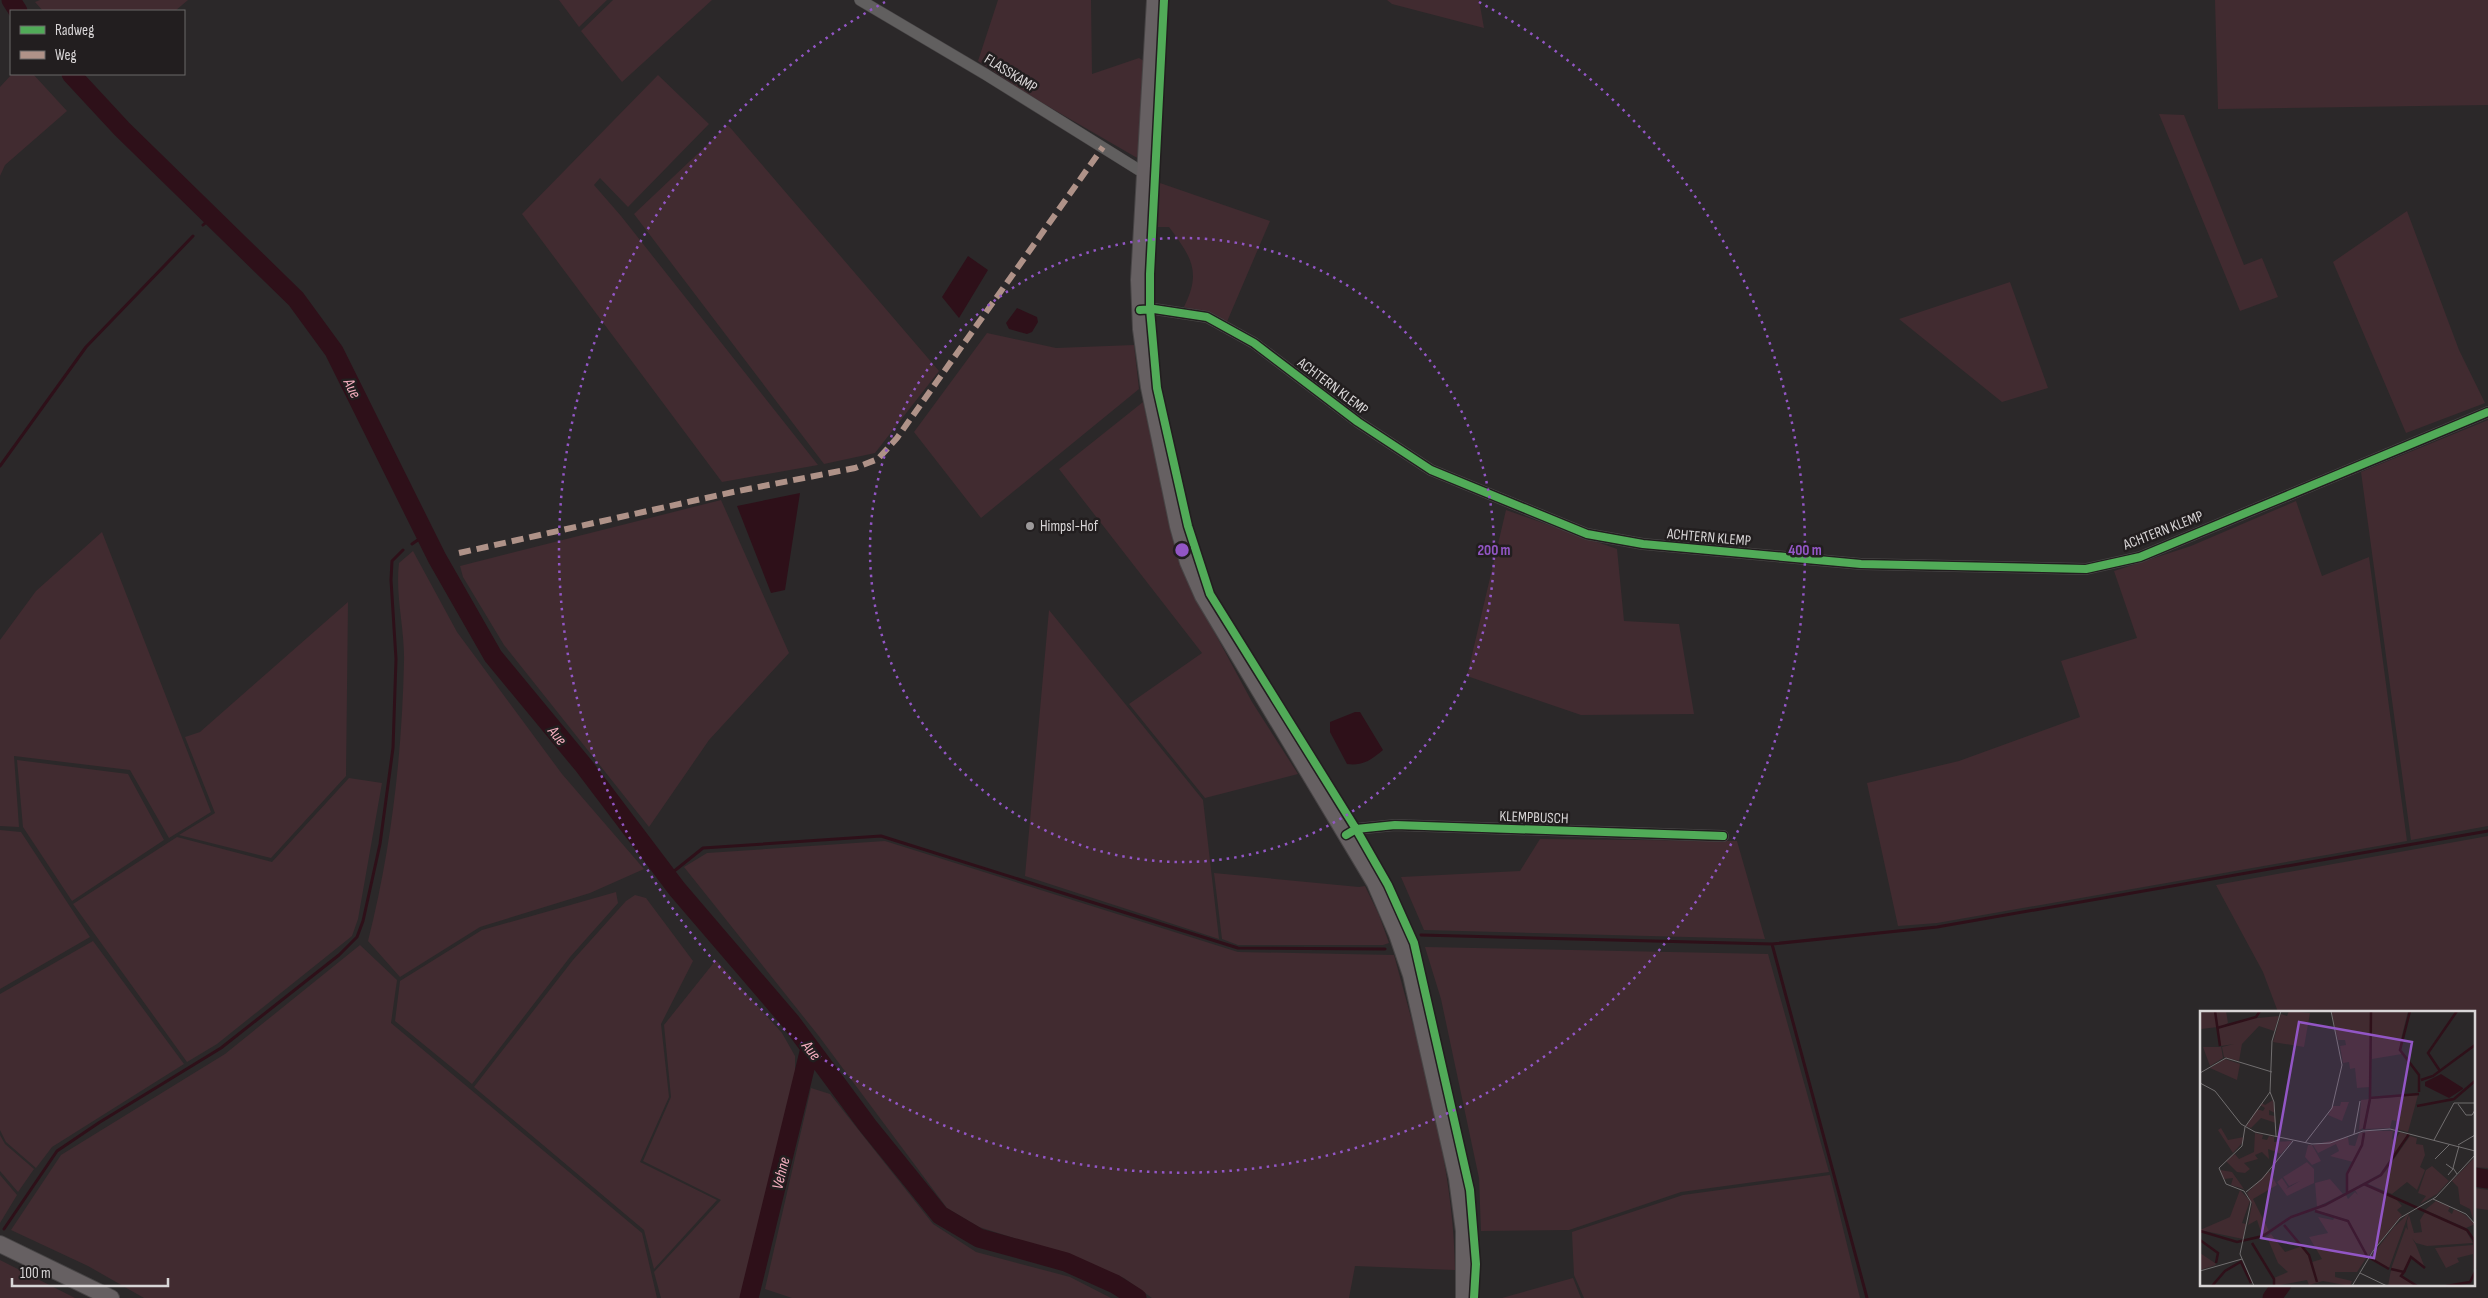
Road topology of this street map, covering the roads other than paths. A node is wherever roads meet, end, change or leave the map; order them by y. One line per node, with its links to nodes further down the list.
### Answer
1 (860, 0): 3 (street, FLASSKAMP)
2 (1155, 0): 3 (main road)
3 (1146, 172): 4 (main road)
4 (1140, 310): 5 (street, ACHTERN KLEMP); 6 (main road)
5 (2488, 412)
6 (1346, 835): 7 (street, KLEMPBUSCH); 10 (main road)
7 (1722, 836)
8 (0, 1244): 9 (main road)
9 (111, 1298)
10 (1464, 1298)

